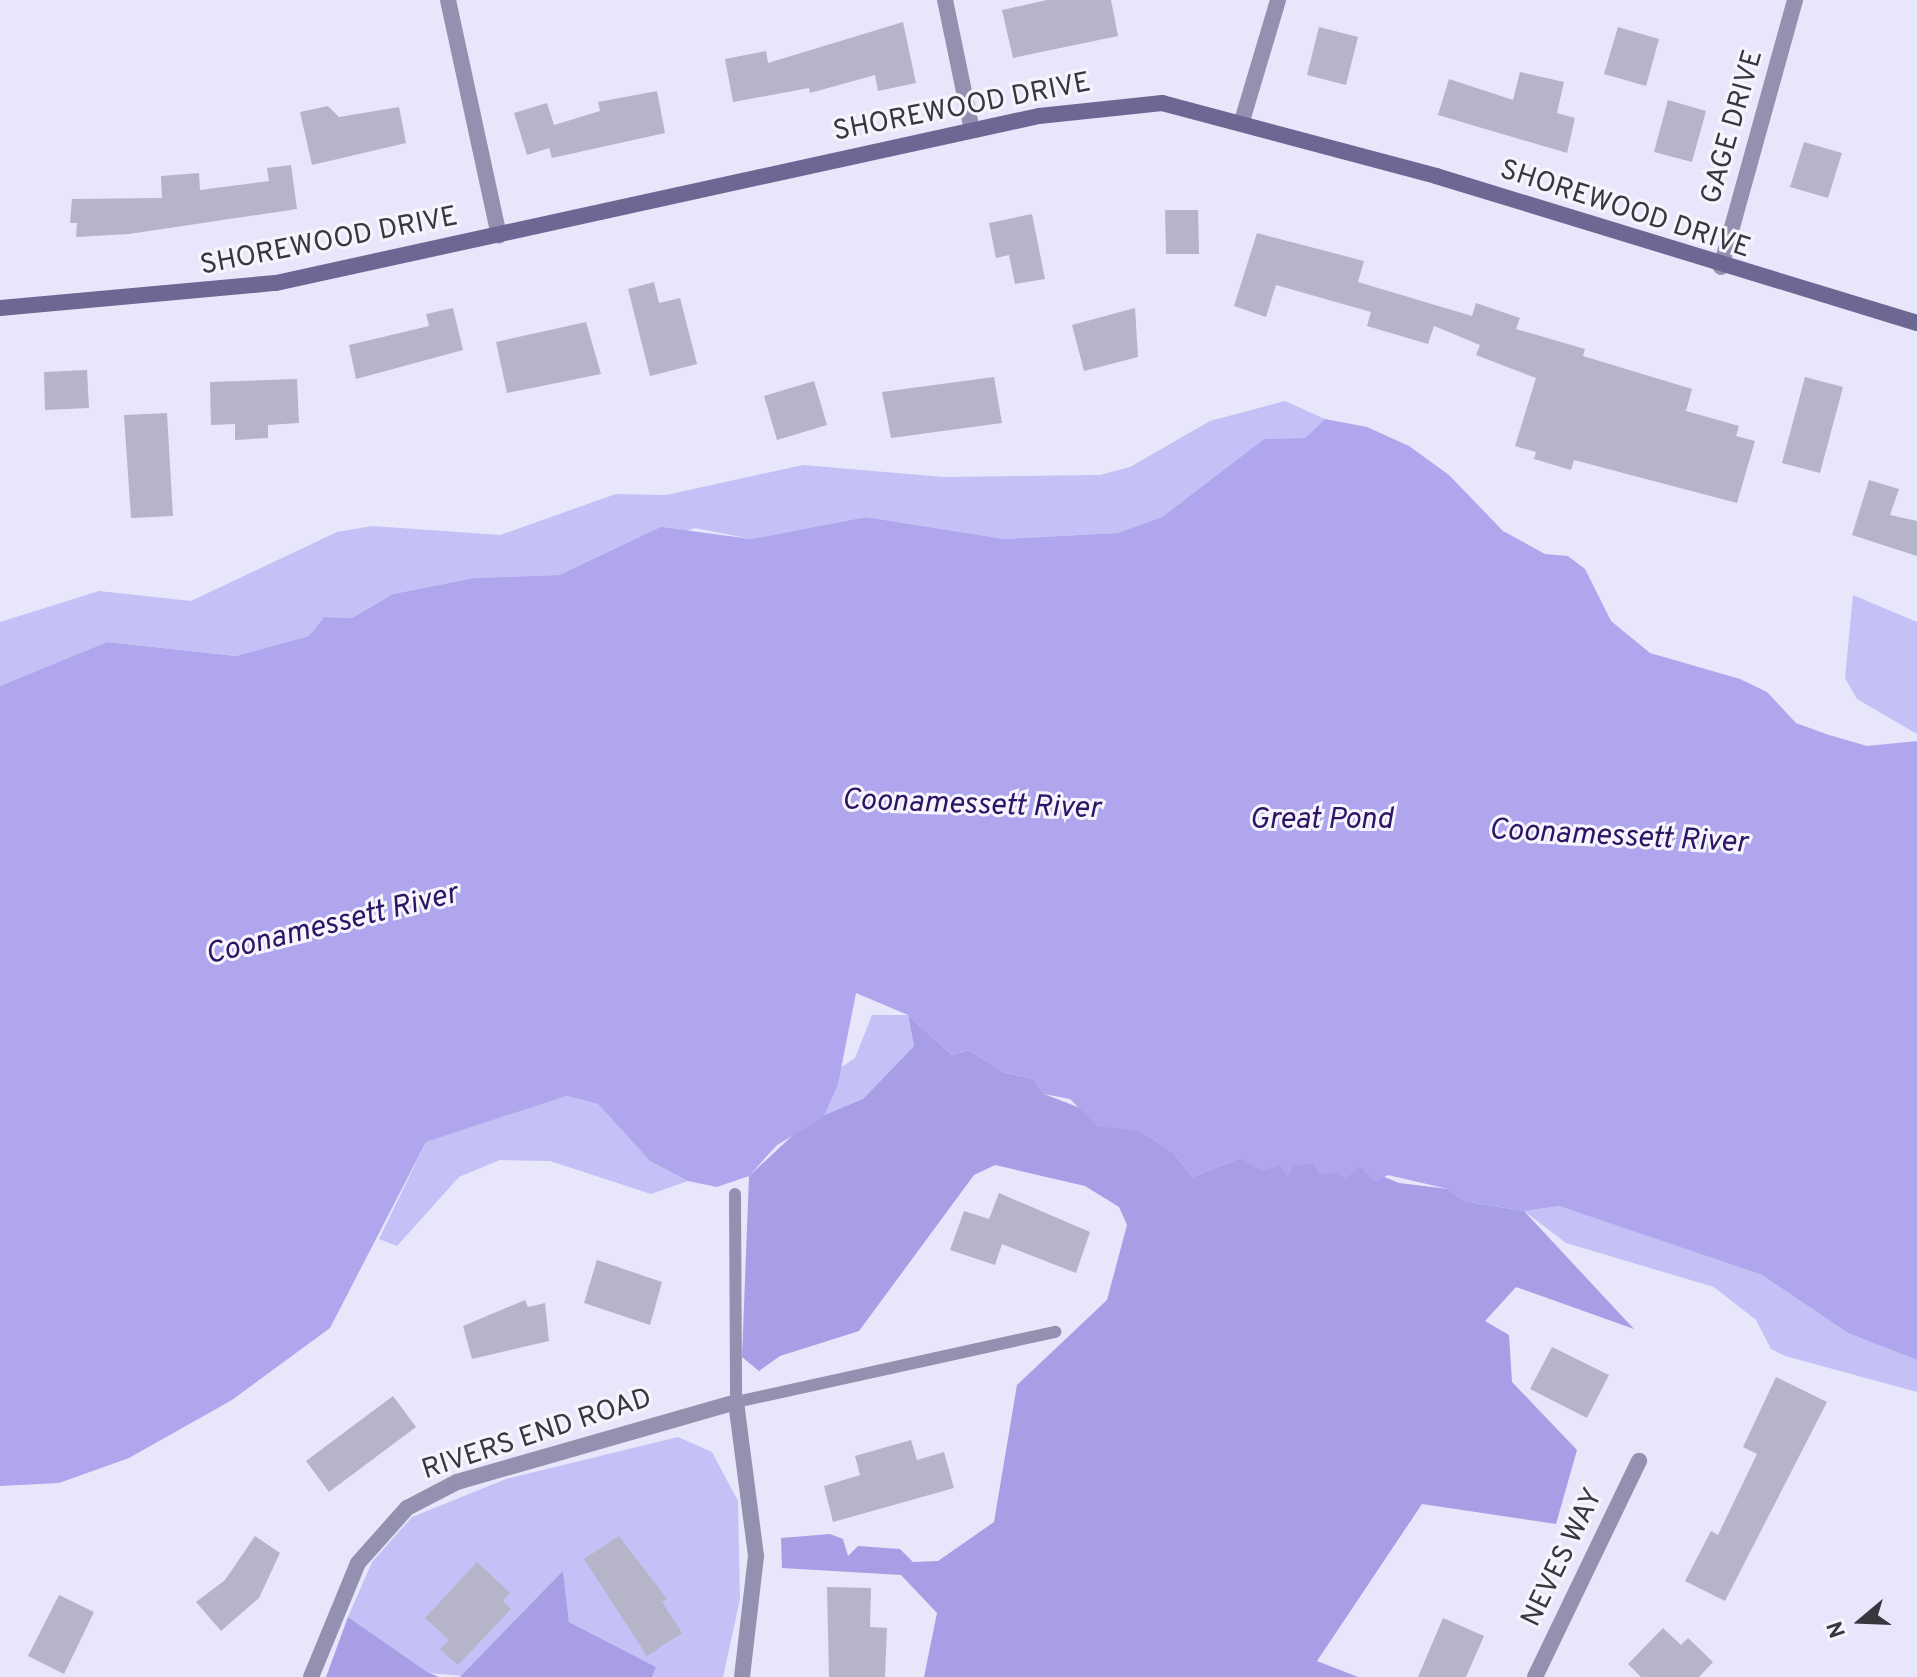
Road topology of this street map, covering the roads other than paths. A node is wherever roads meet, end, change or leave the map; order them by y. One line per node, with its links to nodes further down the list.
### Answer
1 (448, 0): 7 (street)
2 (945, 0): 6 (street)
3 (1278, 0): 5 (street)
4 (1795, 0): 8 (street, GAGE DRIVE)
5 (1242, 121): 6 (street, SHOREWOOD DRIVE); 8 (street, SHOREWOOD DRIVE)
6 (972, 130): 7 (street, SHOREWOOD DRIVE)
7 (499, 236): 9 (street, SHOREWOOD DRIVE)
8 (1721, 267): 10 (street, SHOREWOOD DRIVE)
9 (0, 308)
10 (1917, 323)
11 (735, 1194): 13 (lane)
12 (1055, 1332): 13 (lane)
13 (736, 1402): 15 (street, RIVERS END ROAD); 16 (street)
14 (1639, 1461): 17 (street, NEVES WAY)
15 (311, 1677)
16 (742, 1677)
17 (1535, 1677)

